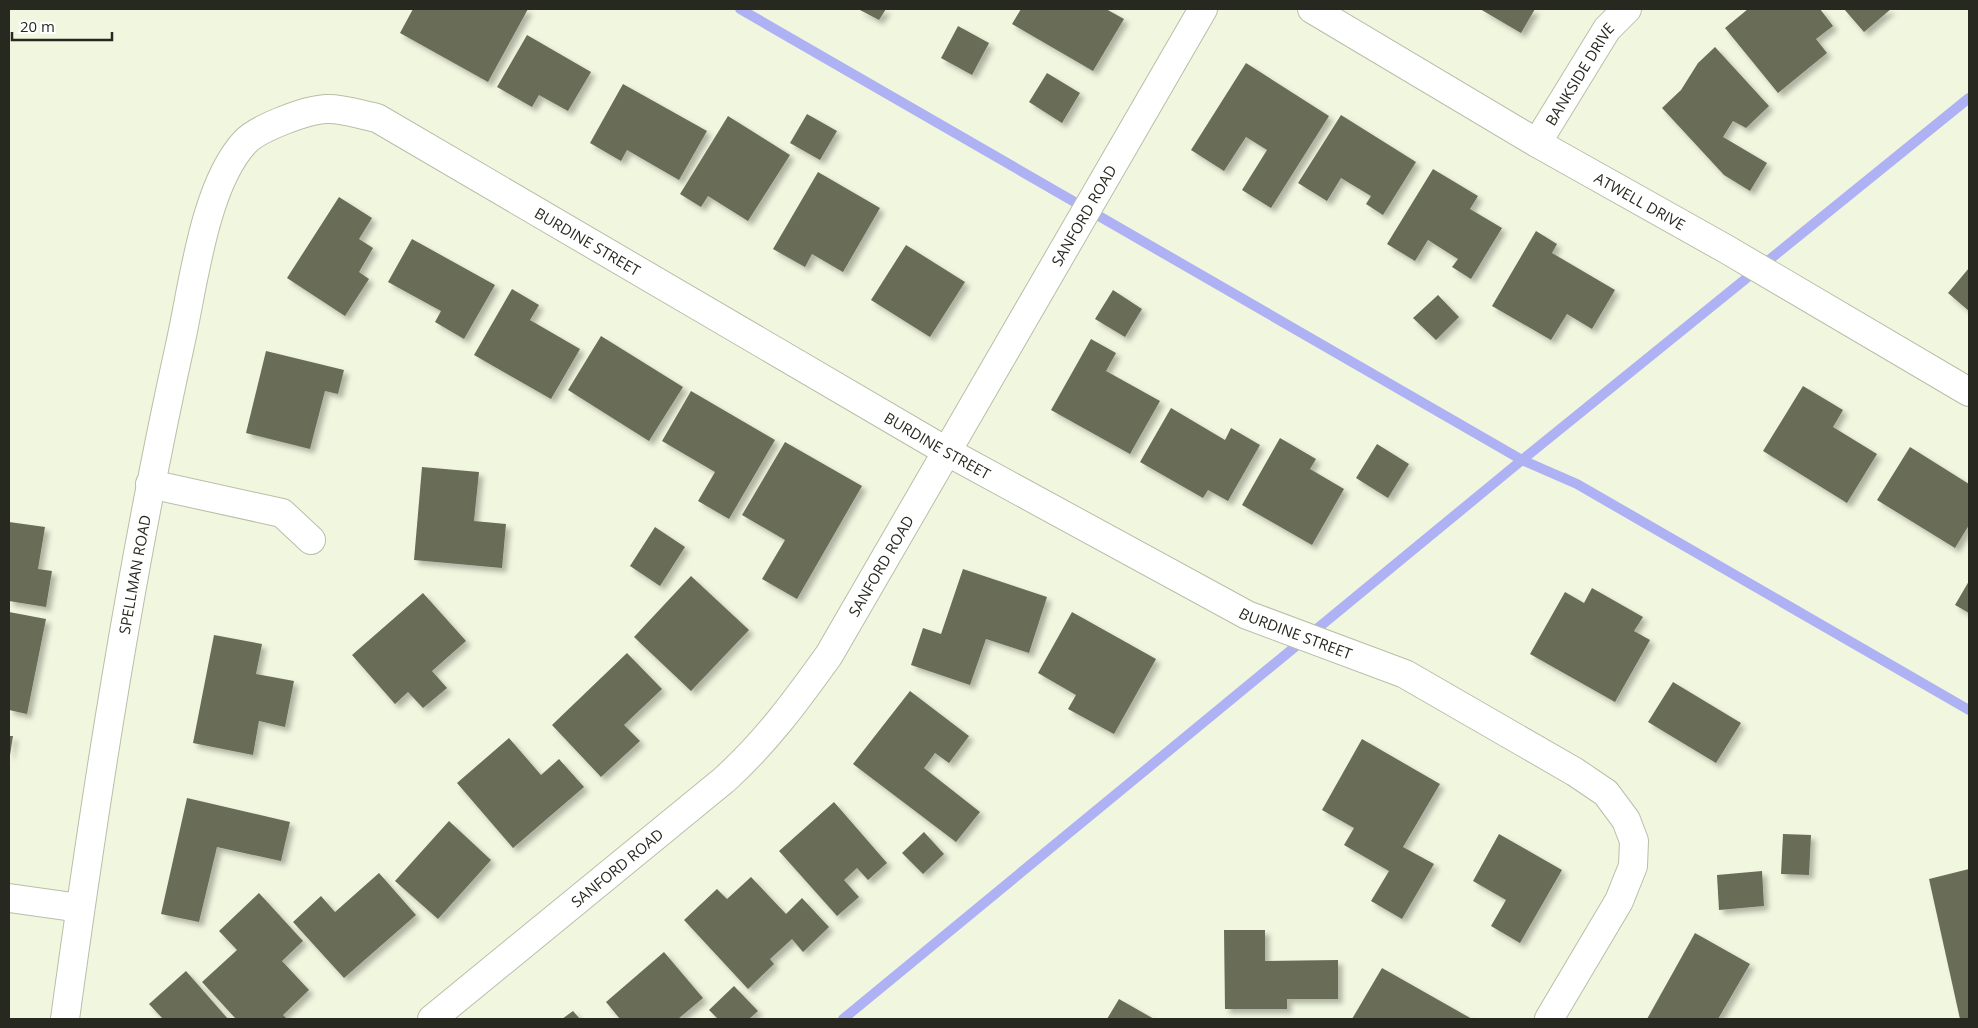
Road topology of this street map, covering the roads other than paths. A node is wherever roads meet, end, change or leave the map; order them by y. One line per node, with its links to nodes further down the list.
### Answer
1 (1203, 9): 7 (street, SANFORD ROAD)
2 (1312, 9): 5 (street, ATWELL DRIVE)
3 (1627, 9): 5 (street, BANKSIDE DRIVE)
4 (245, 141): 7 (street, BURDINE STREET); 8 (street, SPELLMAN ROAD)
5 (1537, 143): 6 (street, ATWELL DRIVE)
6 (1969, 392)
7 (946, 451): 13 (street, SANFORD ROAD); 14 (street, BURDINE STREET)
8 (150, 484): 9 (street); 11 (street, SPELLMAN ROAD)
9 (312, 540)
10 (9, 898): 11 (street)
11 (80, 908): 12 (street, SPELLMAN ROAD)
12 (65, 1019)
13 (432, 1019)
14 (1549, 1019)

